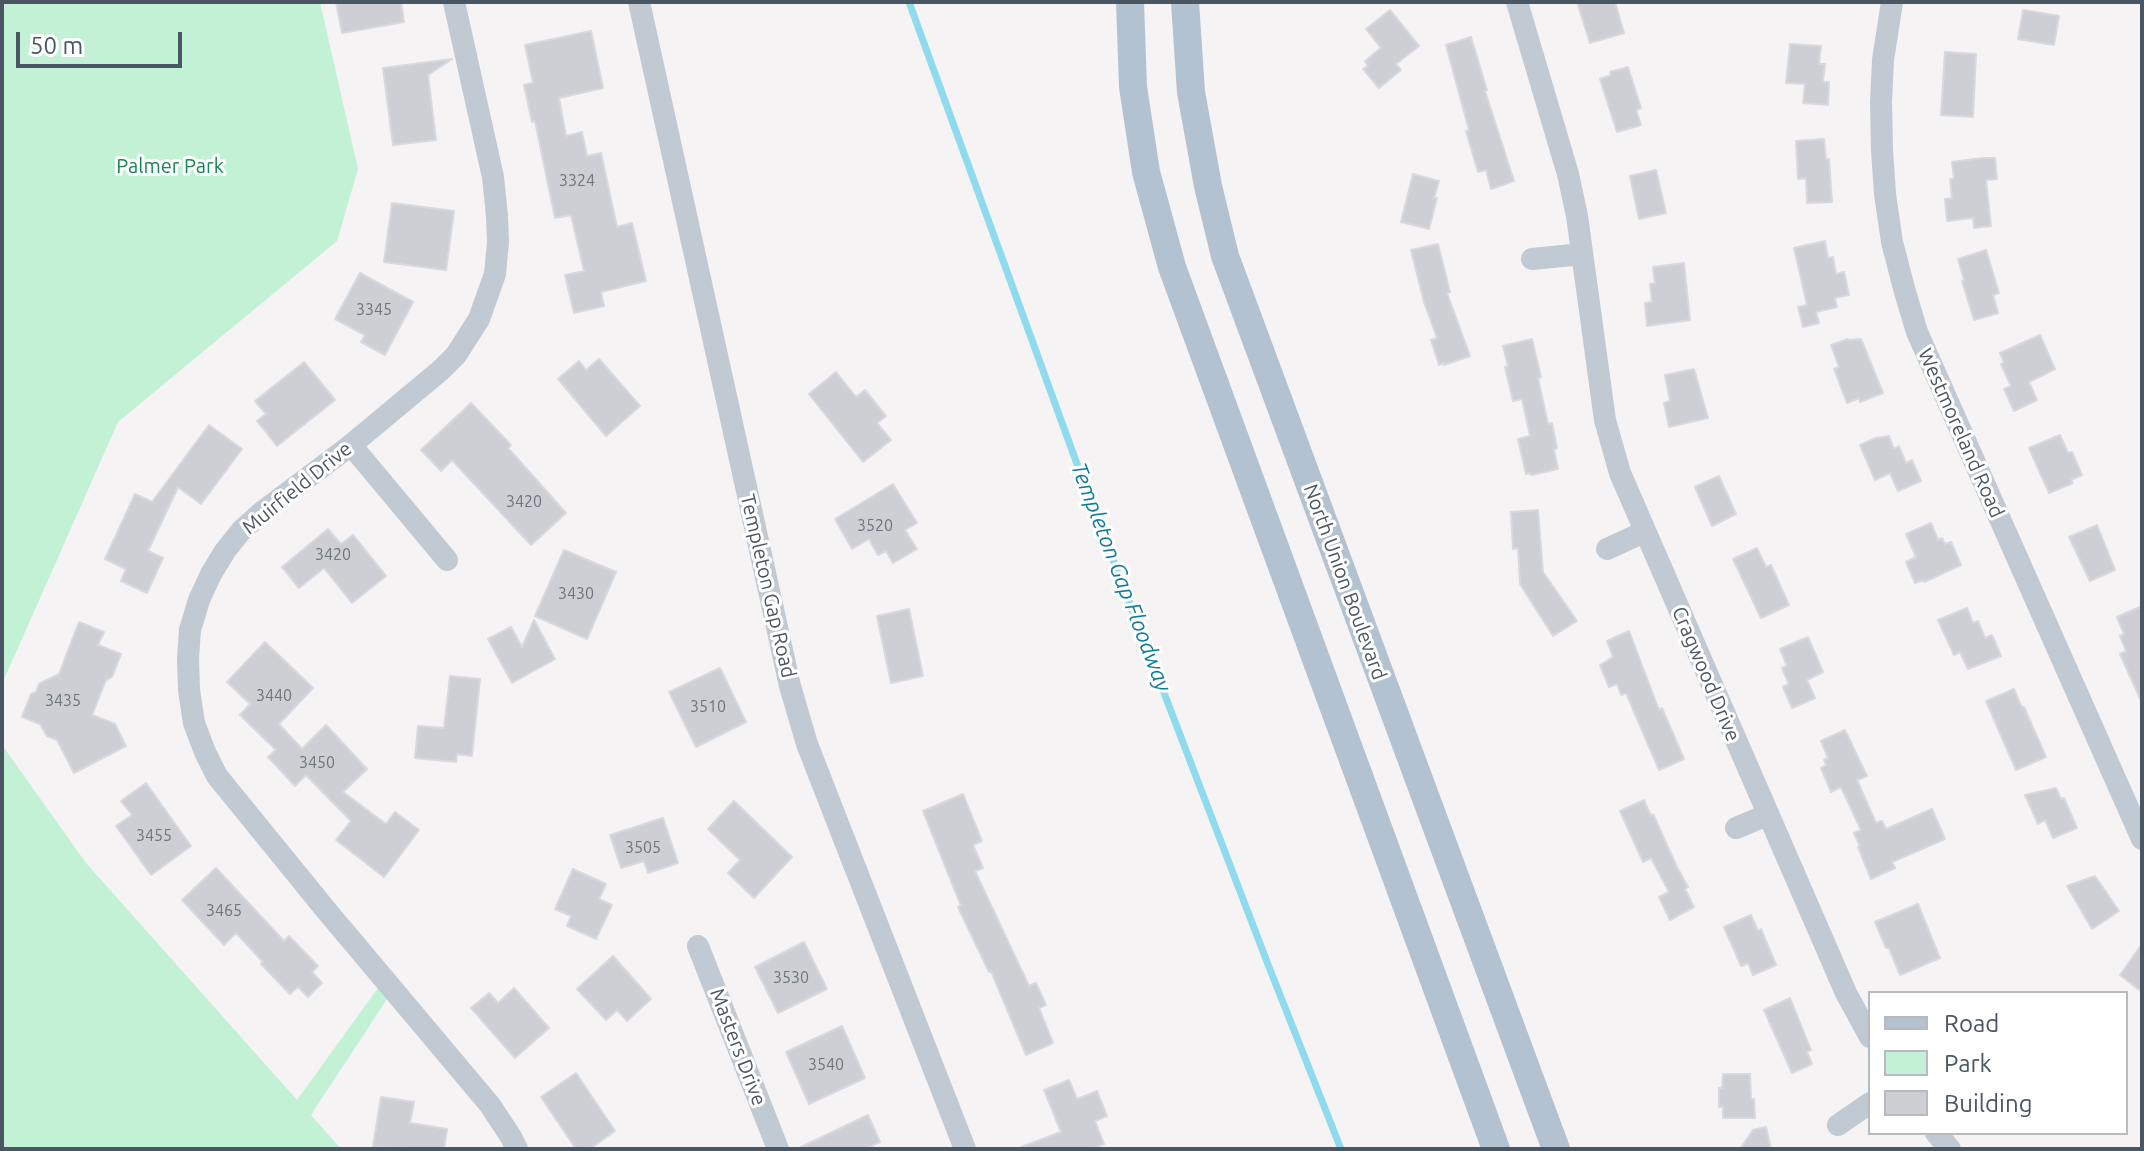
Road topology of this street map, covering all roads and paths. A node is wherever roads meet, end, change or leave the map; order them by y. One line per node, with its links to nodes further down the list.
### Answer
1 (454, 2): 9 (street, Muirfield Drive)
2 (639, 2): 22 (street, Templeton Gap Road)
3 (1130, 2): 23 (main road)
4 (1185, 2): 24 (main road, North Union Boulevard)
5 (1517, 2): 7 (street, Cragwood Drive)
6 (1892, 2): 15 (street, Westmoreland Road)
7 (1582, 254): 8 (street); 10 (street, Cragwood Drive)
8 (1532, 259)
9 (351, 445): 12 (street); 20 (street, Muirfield Drive)
10 (1644, 532): 11 (street); 13 (street, Cragwood Drive)
11 (1607, 549)
12 (447, 560)
13 (1767, 815): 14 (street); 17 (street, Cragwood Drive)
14 (1736, 828)
15 (2142, 839)
16 (698, 946): 21 (street, Masters Drive)
17 (1868, 1033)
18 (1868, 1104): 19 (street)
19 (1838, 1125)
20 (517, 1149)
21 (778, 1149)
22 (965, 1149)
23 (1496, 1149)
24 (1556, 1149)

